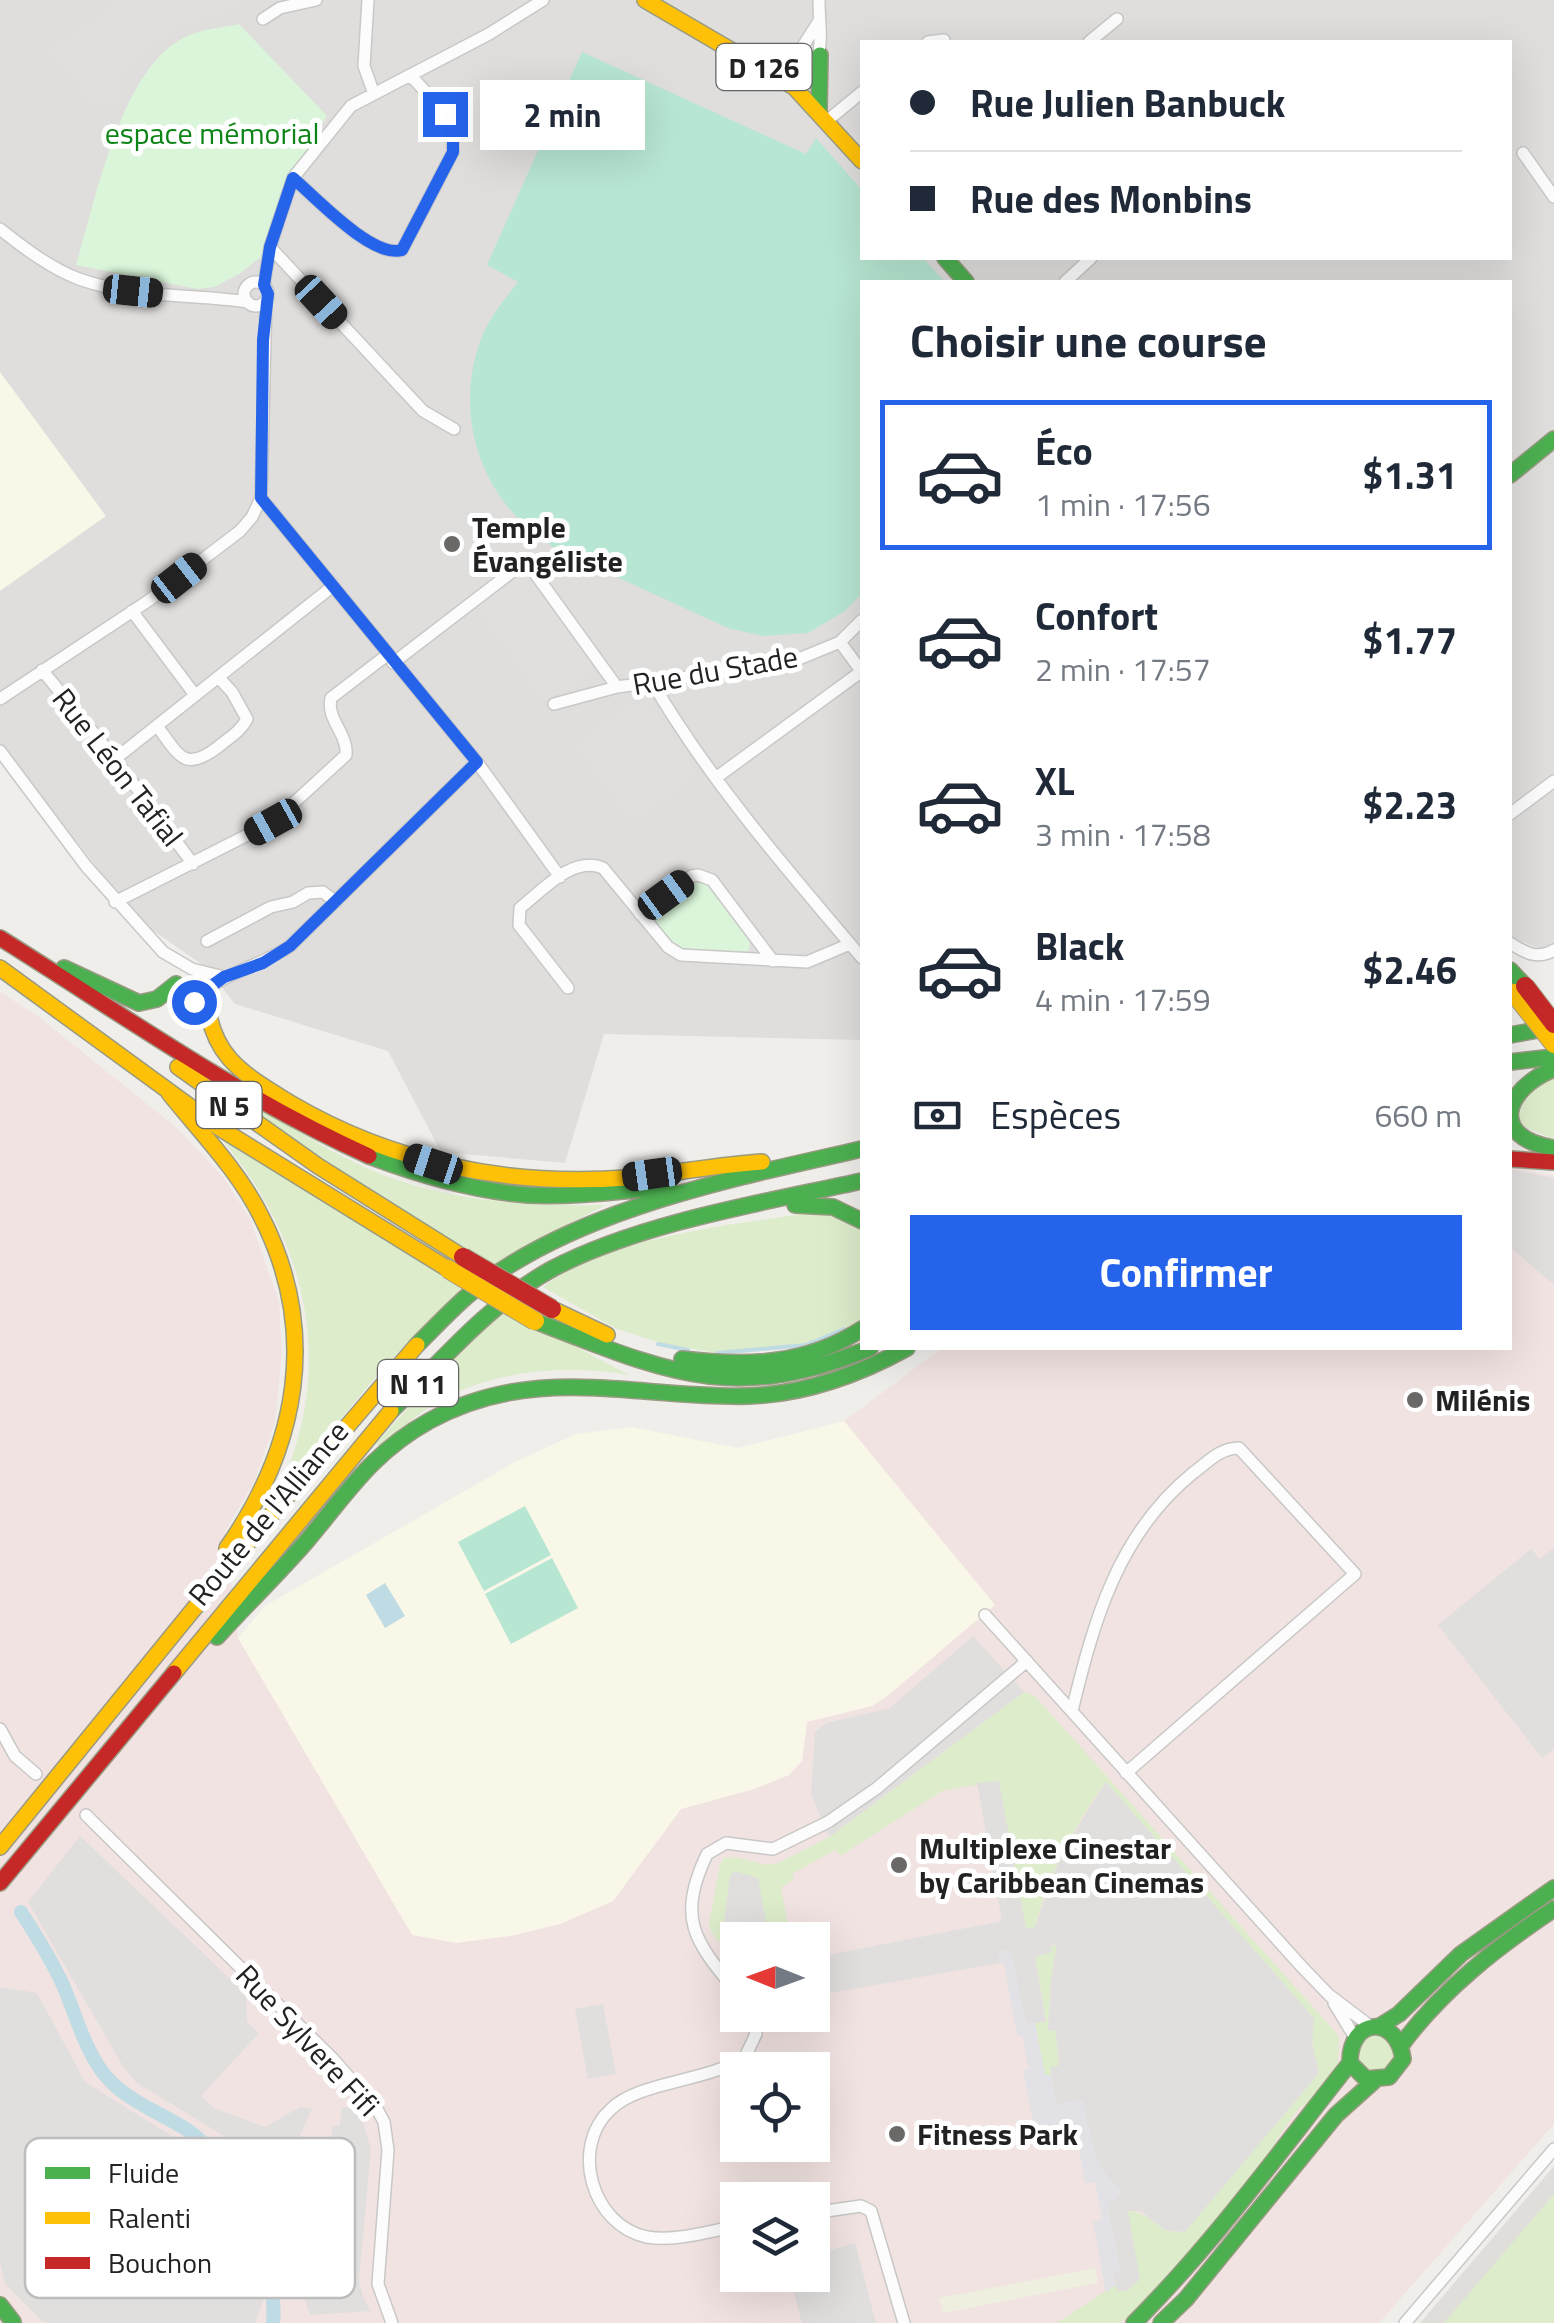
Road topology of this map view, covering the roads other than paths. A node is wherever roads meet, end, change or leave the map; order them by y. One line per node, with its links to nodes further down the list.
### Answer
1 (316, 0): 7 (street)
2 (368, 0): 14 (street)
3 (543, 0): 11 (street)
4 (646, 0): 12 (main road, D 126)
5 (819, 0): 8 (street)
6 (1117, 18): 9 (street)
7 (263, 19)
8 (819, 21): 10 (street); 12 (street)
9 (1091, 40)
10 (820, 56): 12 (street); 15 (main road)
11 (411, 76): 14 (street); 18 (street)
12 (786, 81): 15 (main road, D 126)
13 (860, 93): 15 (street)
14 (374, 94): 18 (street)
15 (824, 116): 17 (main road, D 126)
16 (1523, 153): 19 (street)
17 (860, 159)
18 (293, 178): 21 (street)
19 (1554, 197)
20 (0, 230): 27 (street)
21 (270, 247): 26 (street); 31 (street)
22 (947, 260): 24 (main road)
23 (1089, 260): 25 (street)
24 (964, 280)
25 (1067, 280)
26 (256, 283): 27 (street); 28 (street); 29 (street)
27 (214, 297): 29 (street)
28 (266, 300): 29 (street); 30 (street)
29 (250, 304): 30 (street)
30 (263, 340): 34 (street)
31 (454, 428)
32 (1554, 439): 33 (main road)
33 (1512, 472)
34 (261, 498): 35 (street); 36 (street)
35 (332, 586): 39 (street); 43 (street)
36 (132, 611): 41 (street); 46 (street)
37 (860, 622): 38 (street, Rue du Stade)
38 (840, 642): 40 (street); 44 (street, Rue du Stade)
39 (390, 659): 45 (street); 52 (street); 56 (street)
40 (860, 669)
41 (42, 670): 47 (street); 51 (street, Rue Léon Tafial)
42 (860, 673): 53 (street)
43 (219, 678): 46 (street); 49 (street)
44 (652, 682): 45 (street, Rue du Stade); 53 (street)
45 (616, 687): 48 (street, Rue du Stade)
46 (195, 696): 49 (street)
47 (0, 700)
48 (554, 704)
49 (157, 726): 51 (street)
50 (0, 752): 58 (street)
51 (115, 759): 56 (street, Rue Léon Tafial)
52 (477, 762): 57 (street); 59 (street)
53 (717, 777): 63 (street)
54 (1554, 780): 55 (street)
55 (1512, 812)
56 (193, 864): 58 (street)
57 (560, 877): 60 (street); 75 (street)
58 (115, 902): 68 (street)
59 (336, 902): 62 (street); 73 (street)
60 (640, 914): 69 (street); 69 (street)
61 (0, 941): 65 (main road); 96 (main road, N 5)
62 (207, 941)
63 (850, 944): 67 (street); 69 (street)
64 (1512, 944): 66 (street)
65 (20, 950): 74 (main road); 93 (main road)
66 (1554, 950)
67 (860, 956)
68 (170, 959): 71 (street); 74 (street)
69 (773, 961)
70 (0, 968): 84 (main road, N 5)
71 (192, 969): 72 (street); 74 (street)
72 (206, 974): 73 (street); 77 (street)
73 (224, 977): 77 (street)
74 (177, 982): 77 (street)
75 (568, 988)
76 (1516, 989): 78 (main road, bridge); 80 (main road, bridge)
77 (208, 992): 90 (main road)
78 (1554, 1024): 79 (main road)
79 (1512, 1031)
80 (1554, 1044)
81 (1554, 1057): 82 (main road)
82 (1512, 1062)
83 (1554, 1068): 85 (main road)
84 (169, 1093): 96 (main road, N 5); 104 (main road)
85 (1512, 1106)
86 (1512, 1122): 88 (main road)
87 (860, 1148): 90 (main road, Route de l'Alliance / N 11)
88 (1554, 1148)
89 (1512, 1159): 91 (main road)
90 (804, 1160): 93 (main road, Route de l'Alliance / N 11)
91 (1554, 1162)
92 (860, 1181): 94 (main road, Route de l'Alliance / N 11)
93 (710, 1184): 104 (main road, Route de l'Alliance / N 11)
94 (764, 1202): 95 (main road); 105 (main road, Route de l'Alliance / N 11)
95 (860, 1220)
96 (456, 1263): 97 (main road, N 5, bridge); 98 (main road, N 5, bridge)
97 (536, 1321): 99 (main road); 101 (main road)
98 (860, 1331)
99 (866, 1350)
100 (903, 1350): 101 (main road)
101 (702, 1394): 105 (main road)
102 (985, 1616): 103 (street)
103 (1027, 1661): 106 (street); 117 (street)
104 (145, 1669): 112 (main road, Route de l'Alliance / N 11)
105 (159, 1687): 111 (main road, Route de l'Alliance / N 11)
106 (1072, 1711): 108 (street); 108 (street)
107 (0, 1729): 109 (street)
108 (1126, 1773): 118 (street)
109 (36, 1774)
110 (86, 1814): 130 (street, Rue Sylvere Fifi)
111 (44, 1830): 113 (main road, Route de l'Alliance / N 11); 115 (main road)
112 (0, 1847)
113 (0, 1883)
114 (1554, 1888): 119 (main road)
115 (0, 1900)
116 (1554, 1909): 121 (main road)
117 (720, 1973)
118 (1330, 1995): 119 (street); 119 (street)
119 (1368, 2030): 121 (main road); 122 (main road)
120 (754, 2032): 126 (street)
121 (1402, 2044): 123 (main road)
122 (1350, 2063): 123 (main road); 132 (main road)
123 (1374, 2081): 133 (main road)
124 (1554, 2149): 134 (street)
125 (830, 2210): 131 (street)
126 (720, 2229)
127 (0, 2305): 129 (main road)
128 (0, 2319): 129 (main road)
129 (14, 2322)
130 (392, 2323)
131 (904, 2323)
132 (1134, 2323)
133 (1161, 2323)
134 (1406, 2323)

